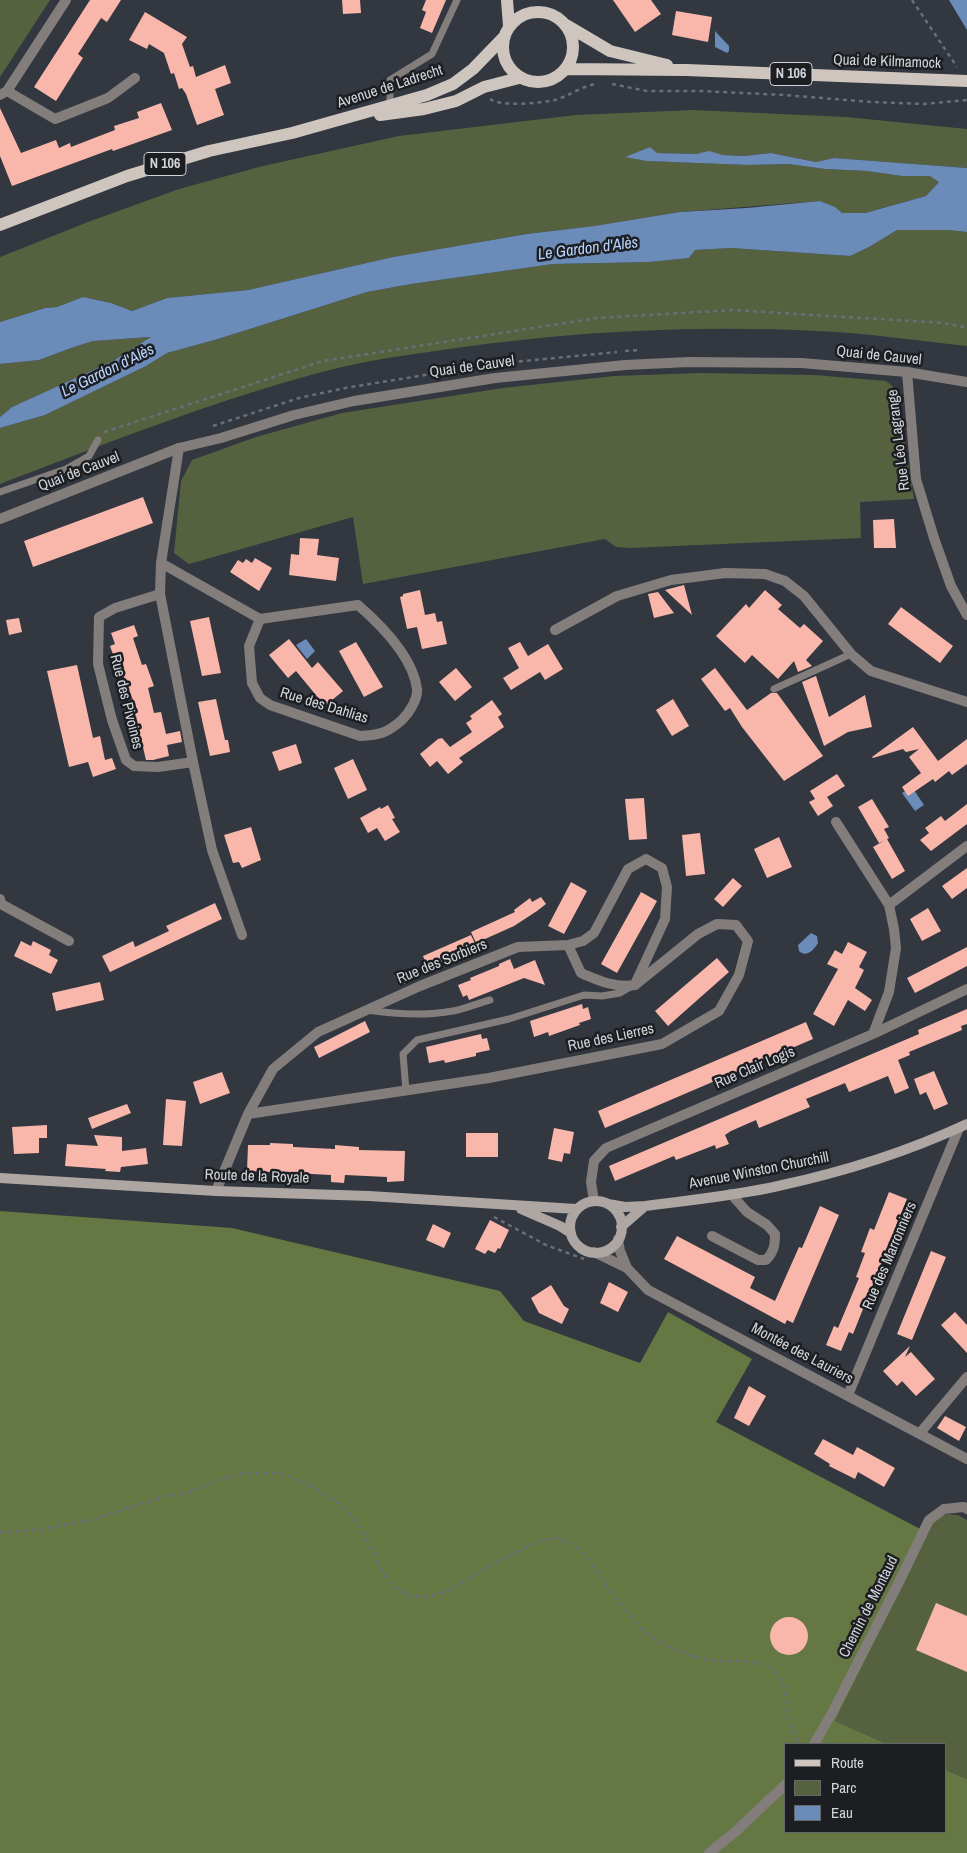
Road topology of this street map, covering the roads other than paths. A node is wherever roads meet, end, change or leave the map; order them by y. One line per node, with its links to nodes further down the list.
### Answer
1 (66, 0): 13 (street)
2 (457, 0): 14 (lane)
3 (507, 0): 7 (main road)
4 (543, 0): 5 (main road)
5 (552, 14): 6 (main road); 7 (main road)
6 (566, 25): 8 (main road); 9 (main road, Quai de Kilmamock / N 106)
7 (507, 31): 11 (main road); 14 (main road, Avenue de Ladrecht / N 106)
8 (566, 69): 9 (main road, Quai de Kilmamock / N 106); 11 (main road)
9 (686, 70): 12 (main road, Quai de Kilmamock / N 106)
10 (135, 78): 13 (street)
11 (519, 78): 15 (main road, Avenue de Ladrecht / N 106)
12 (967, 82)
13 (3, 93)
14 (390, 106): 15 (main road, Avenue de Ladrecht / N 106)
15 (336, 121): 16 (main road, N 106)
16 (0, 225)
17 (907, 372): 18 (street, Quai de Cauvel); 20 (street, Quai de Cauvel); 25 (street, Rue Léo Lagrange)
18 (967, 382)
19 (98, 440): 21 (lane)
20 (179, 448): 22 (street, Quai de Cauvel); 23 (street)
21 (0, 492)
22 (0, 519)
23 (161, 563): 24 (street); 26 (street)
24 (160, 594): 31 (street); 31 (street, Rue des Pivoines)
25 (967, 615)
26 (260, 619): 26 (street, Rue des Dahlias)
27 (555, 630): 28 (street)
28 (851, 654): 29 (lane); 30 (street)
29 (774, 689)
30 (967, 702)
31 (193, 762): 36 (street)
32 (836, 822): 35 (street)
33 (967, 846): 35 (street)
34 (0, 899): 37 (street)
35 (889, 906): 43 (street)
36 (242, 935)
37 (69, 941)
38 (568, 945): 39 (street); 39 (street); 42 (street, Rue des Sorbiers)
39 (635, 985): 44 (lane); 44 (street, Rue des Lierres)
40 (967, 989): 43 (street, Rue Clair Logis)
41 (490, 1000): 42 (lane)
42 (367, 1010): 45 (street, Rue des Sorbiers)
43 (873, 1034): 50 (street, Rue Clair Logis)
44 (406, 1090): 45 (street, Rue des Lierres)
45 (248, 1114): 48 (street, Rue des Sorbiers)
46 (963, 1126): 49 (main road, Avenue Winston Churchill); 62 (street, Rue des Marronniers)
47 (0, 1178): 48 (main road, Route de la Royale)
48 (216, 1191): 52 (main road, Route de la Royale)
49 (731, 1194): 53 (main road, Avenue Winston Churchill); 57 (street)
50 (594, 1201): 51 (main road); 54 (main road)
51 (608, 1204): 53 (main road, Avenue Winston Churchill); 55 (main road)
52 (514, 1205): 54 (main road, Route de la Royale); 56 (main road, Route de la Royale)
53 (645, 1206): 55 (main road)
54 (576, 1209): 56 (main road)
55 (621, 1227): 58 (main road)
56 (571, 1234): 59 (main road)
57 (712, 1236)
58 (618, 1239): 59 (main road); 60 (street, Montée des Lauriers)
59 (594, 1252): 60 (street, Montée des Lauriers)
60 (627, 1268): 62 (street, Montée des Lauriers)
61 (967, 1377): 63 (street)
62 (848, 1395): 63 (street, Montée des Lauriers)
63 (920, 1433): 64 (street, Montée des Lauriers)
64 (967, 1459)
65 (967, 1509): 66 (street, Chemin de Montaud)
66 (815, 1743)
67 (784, 1786): 68 (street)
68 (708, 1853)

